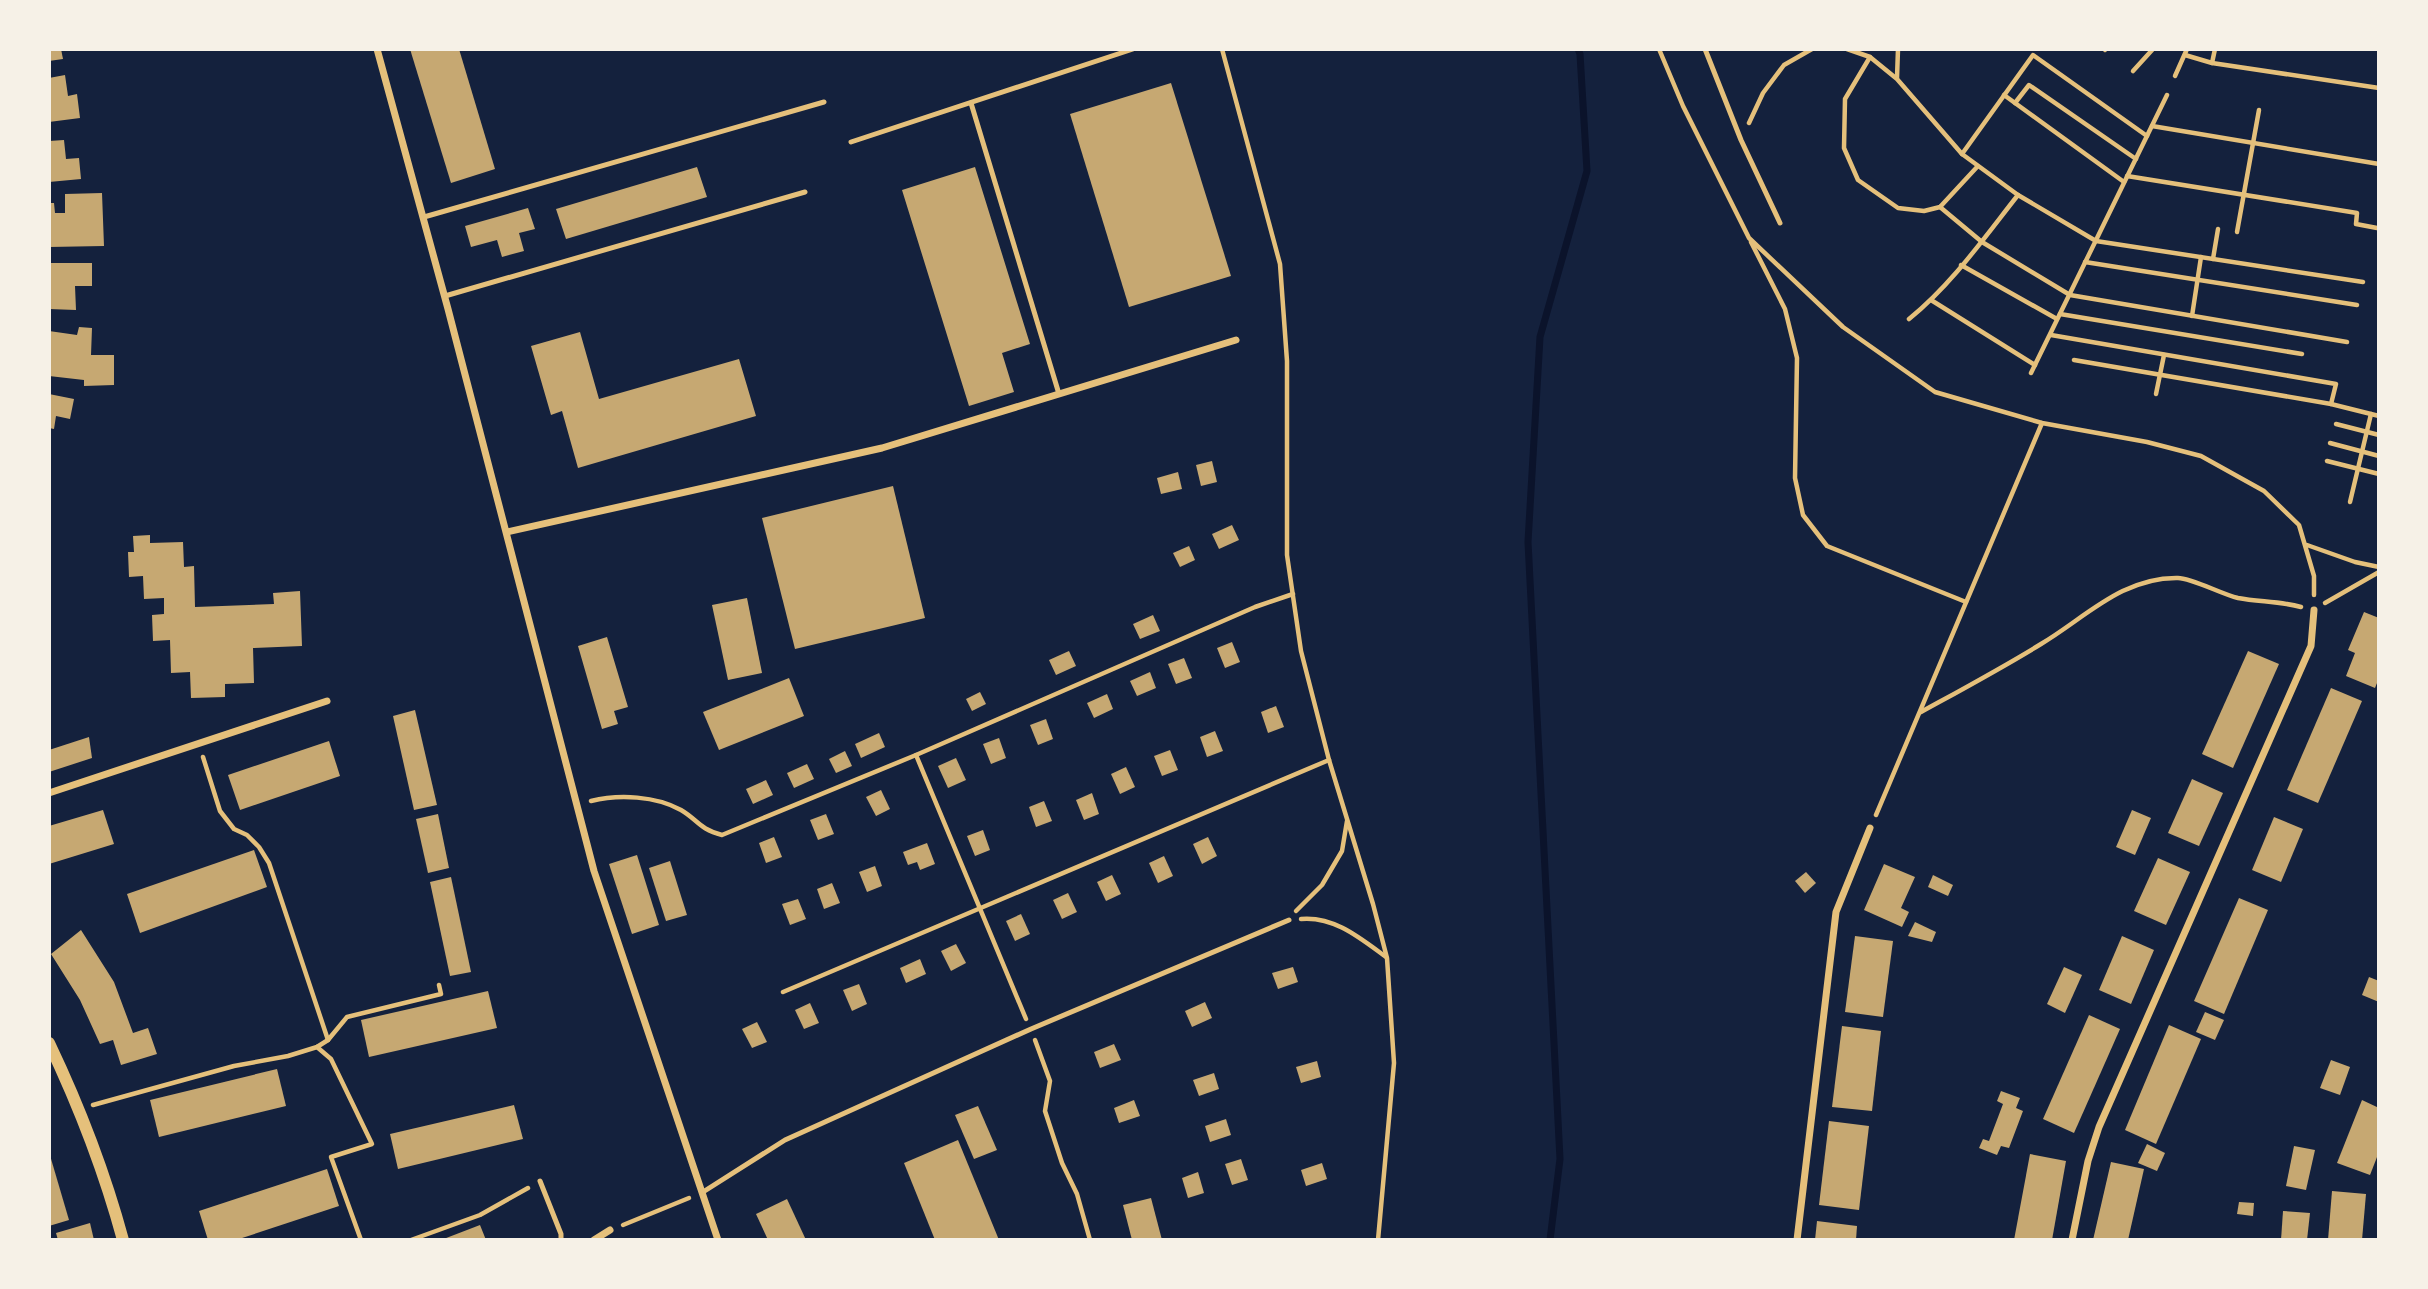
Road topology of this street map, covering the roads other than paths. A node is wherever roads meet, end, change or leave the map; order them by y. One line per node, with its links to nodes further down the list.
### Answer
1 (377, 49): 8 (street)
2 (1133, 49): 5 (lane)
3 (1706, 49): 9 (lane)
4 (824, 102): 8 (lane)
5 (971, 103): 6 (lane); 12 (lane)
6 (851, 142)
7 (805, 192): 10 (lane)
8 (424, 217): 10 (street)
9 (1780, 223)
10 (445, 296): 13 (street)
11 (1236, 341): 12 (street)
12 (1059, 394): 13 (street)
13 (507, 532): 21 (street)
14 (2314, 610): 28 (street)
15 (327, 701): 16 (street)
16 (49, 793)
17 (1870, 828): 27 (street)
18 (1289, 920): 21 (lane)
19 (49, 1043): 23 (street)
20 (540, 1181): 24 (lane)
21 (703, 1192): 26 (street)
22 (610, 1230): 25 (street)
23 (123, 1240)
24 (561, 1240)
25 (594, 1240)
26 (718, 1240)
27 (1797, 1240)
28 (2072, 1240)

